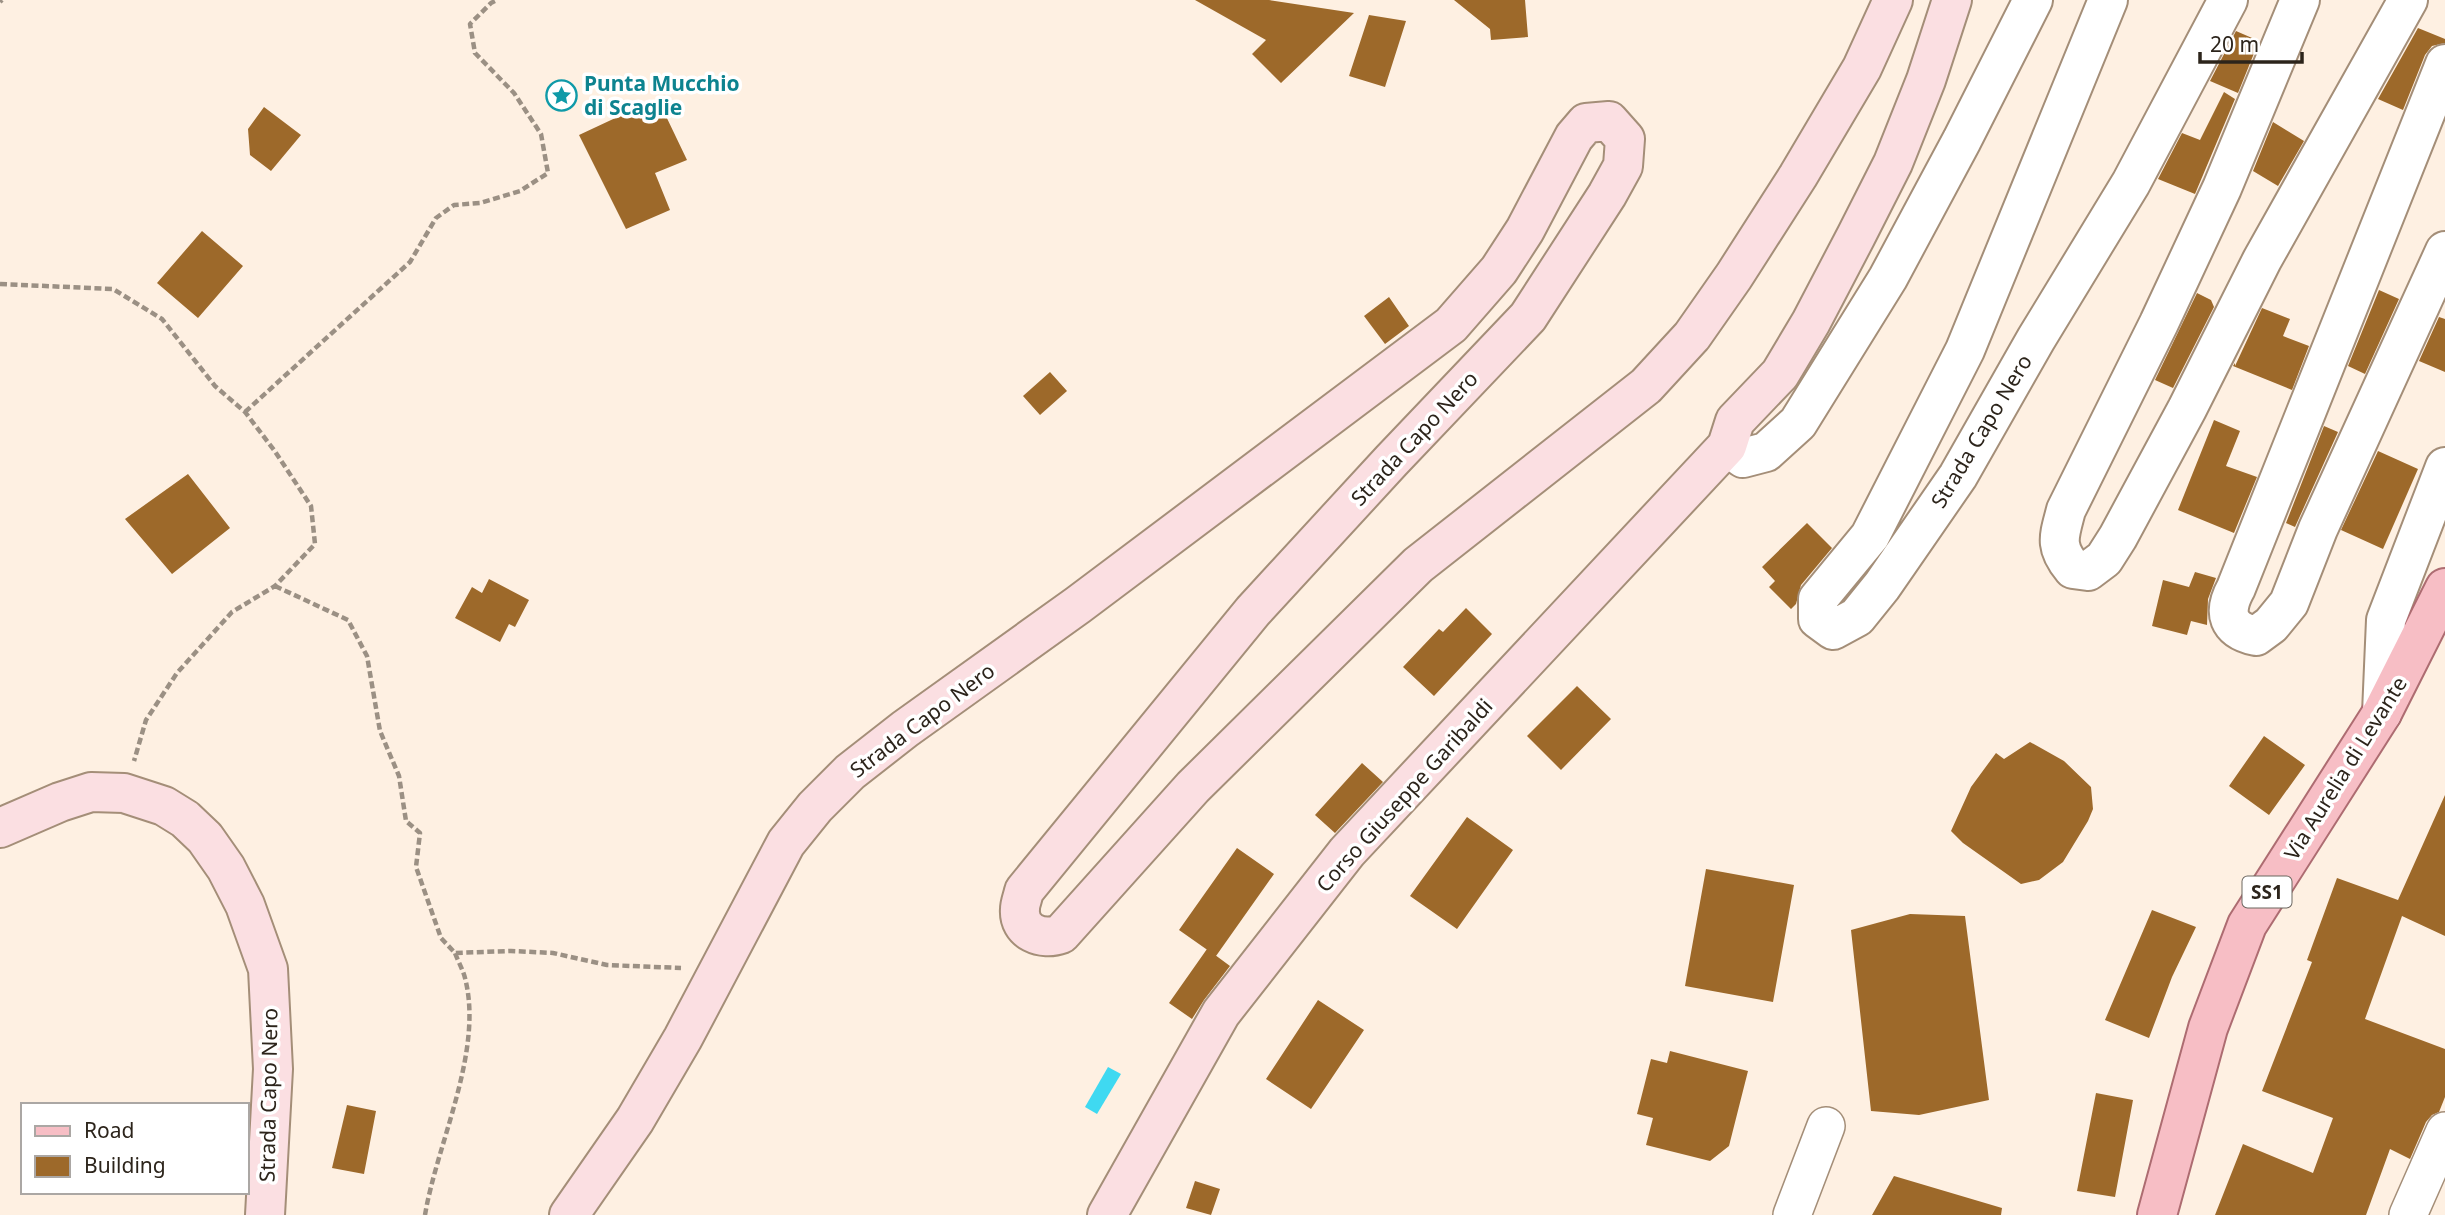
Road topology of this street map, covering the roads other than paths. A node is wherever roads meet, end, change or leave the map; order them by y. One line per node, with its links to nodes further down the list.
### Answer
1 (1893, 0): 18 (main road, Strada Capo Nero)
2 (1952, 0): 10 (main road)
3 (2033, 0): 10 (street)
4 (2108, 0): 5 (street, Strada Capo Nero)
5 (2228, 0)
6 (2300, 0): 7 (street)
7 (2408, 0)
8 (2445, 64): 9 (street)
9 (2445, 251)
10 (1727, 446): 19 (main road, Corso Giuseppe Garibaldi)
11 (2445, 467): 13 (street)
12 (2443, 593): 13 (main road, Via Aurelia di Levante / SS1)
13 (2382, 713): 21 (main road, Via Aurelia di Levante / SS1)
14 (0, 828): 17 (main road, Strada Capo Nero)
15 (1826, 1126): 20 (street)
16 (2445, 1131): 22 (street)
17 (265, 1215)
18 (569, 1215)
19 (1107, 1215)
20 (1792, 1215)
21 (2157, 1215)
22 (2408, 1215)

